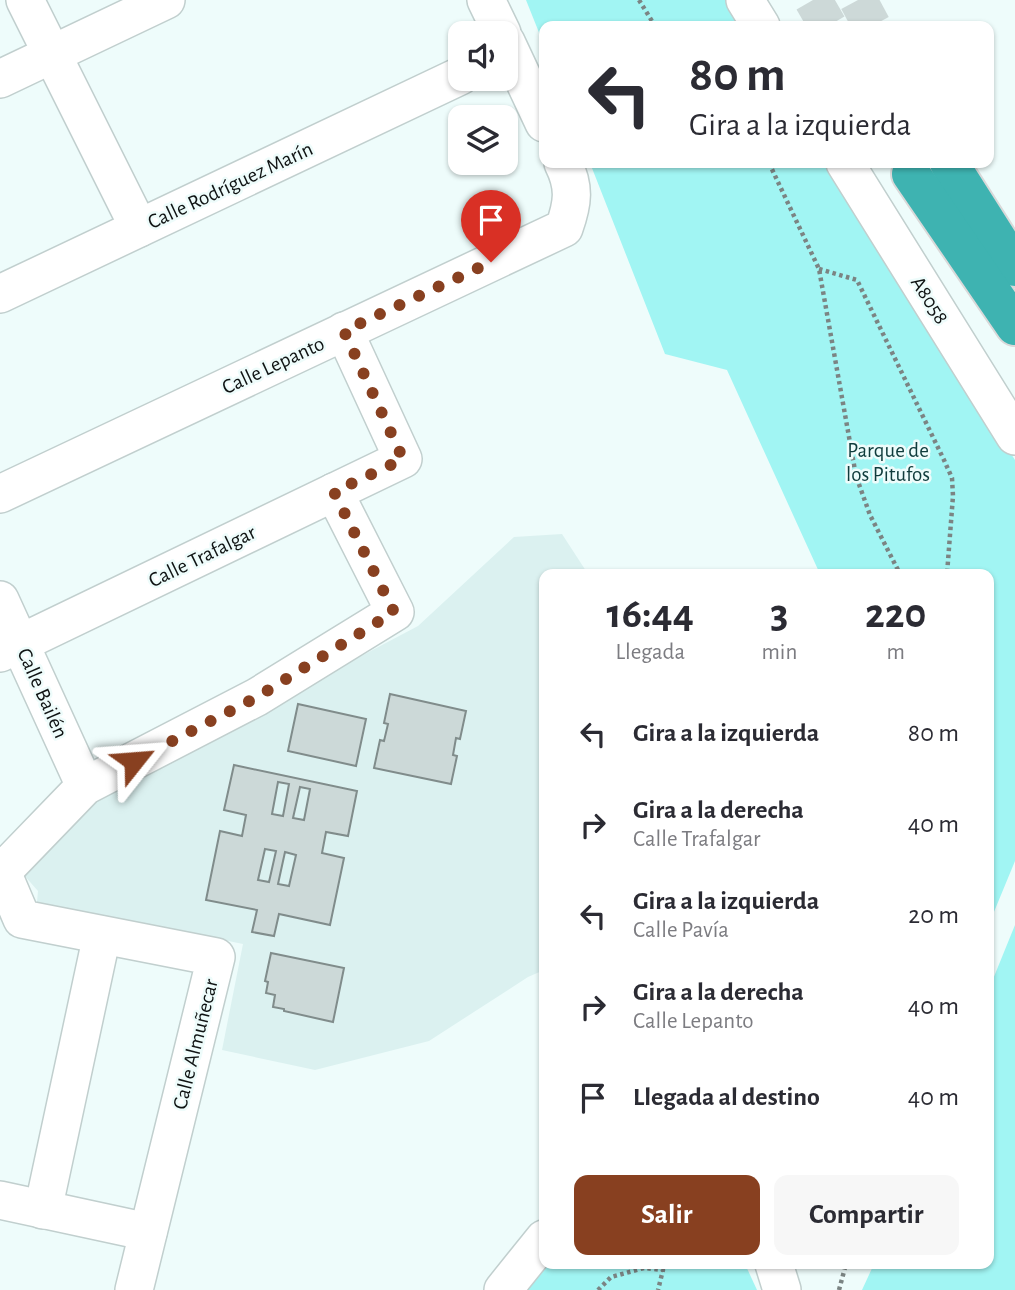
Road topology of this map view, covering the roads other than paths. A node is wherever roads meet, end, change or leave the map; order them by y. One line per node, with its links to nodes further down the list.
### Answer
1 (24, 0): 7 (street)
2 (166, 0): 7 (street)
3 (486, 0): 5 (street)
4 (745, 0): 6 (street)
5 (495, 21)
6 (758, 21)
7 (52, 54): 9 (street); 18 (street)
8 (518, 70): 11 (street)
9 (0, 79)
10 (448, 82): 18 (street, Calle Rodríguez Marín)
11 (539, 113)
12 (566, 168): 22 (street, Calle Lepanto)
13 (848, 168): 23 (street, A8058)
14 (955, 168): 19 (highway)
15 (957, 168): 17 (highway)
16 (911, 174): 21 (highway)
17 (1015, 217)
18 (139, 228): 20 (street, Calle Rodríguez Marín)
19 (1015, 267)
20 (0, 294)
21 (1015, 326)
22 (344, 331): 24 (street, Calle Trafalgar); 25 (street, Calle Lepanto)
23 (1015, 436)
24 (334, 492): 27 (street, Calle Trafalgar); 28 (street)
25 (0, 494)
26 (0, 600): 27 (street, Calle Bailén)
27 (10, 648): 28 (street, Calle Bailén)
28 (85, 786): 29 (street)
29 (1, 873): 30 (street, Calle Almuñecar)
30 (102, 935): 32 (street); 33 (street, Calle Almuñecar)
31 (0, 1200): 32 (street)
32 (43, 1210): 33 (street)
33 (148, 1232): 36 (street, Calle Almuñecar)
34 (539, 1245): 37 (street)
35 (776, 1269): 38 (street)
36 (134, 1290)
37 (503, 1290)
38 (782, 1290)

